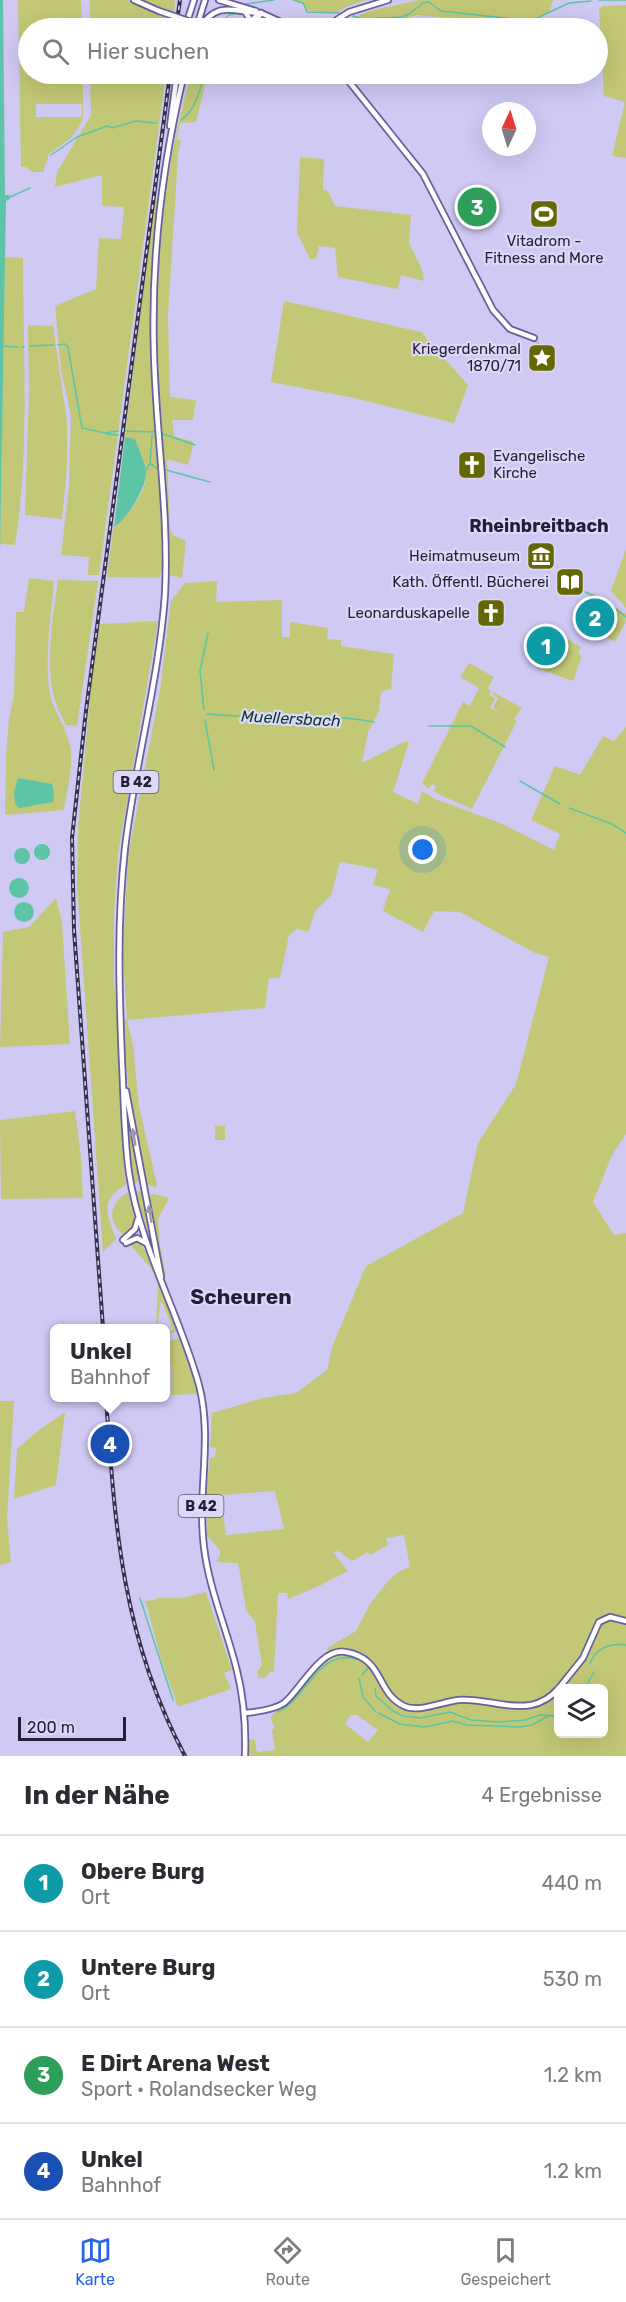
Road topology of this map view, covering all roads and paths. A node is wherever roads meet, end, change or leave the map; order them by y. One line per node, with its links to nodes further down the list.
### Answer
1 (134, 0): 8 (main road, bridge)
2 (194, 0): 9 (main road)
3 (205, 0): 10 (main road)
4 (219, 0): 7 (main road)
5 (388, 0): 16 (main road)
6 (243, 10): 7 (main road); 11 (main road); 12 (main road)
7 (261, 13): 13 (main road); 14 (main road); 15 (main road)
8 (179, 18)
9 (188, 18)
10 (200, 18)
11 (206, 18)
12 (251, 18)
13 (254, 18)
14 (258, 18)
15 (272, 18)
16 (340, 18)
17 (175, 84): 20 (main road)
18 (182, 84): 20 (main road, B 42)
19 (351, 84): 21 (main road)
20 (169, 147): 22 (main road, B 42)
21 (534, 338)
22 (123, 1086): 23 (main road, B 42); 25 (main road, one-way to 22)
23 (138, 1217): 24 (main road, B 42); 24 (main road)
24 (148, 1245): 25 (main road, B 42)
25 (161, 1281): 29 (main road, B 42)
26 (626, 1622): 27 (main road)
27 (563, 1684)
28 (554, 1693): 29 (main road)
29 (244, 1713): 30 (main road, B 42)
30 (245, 1756)

